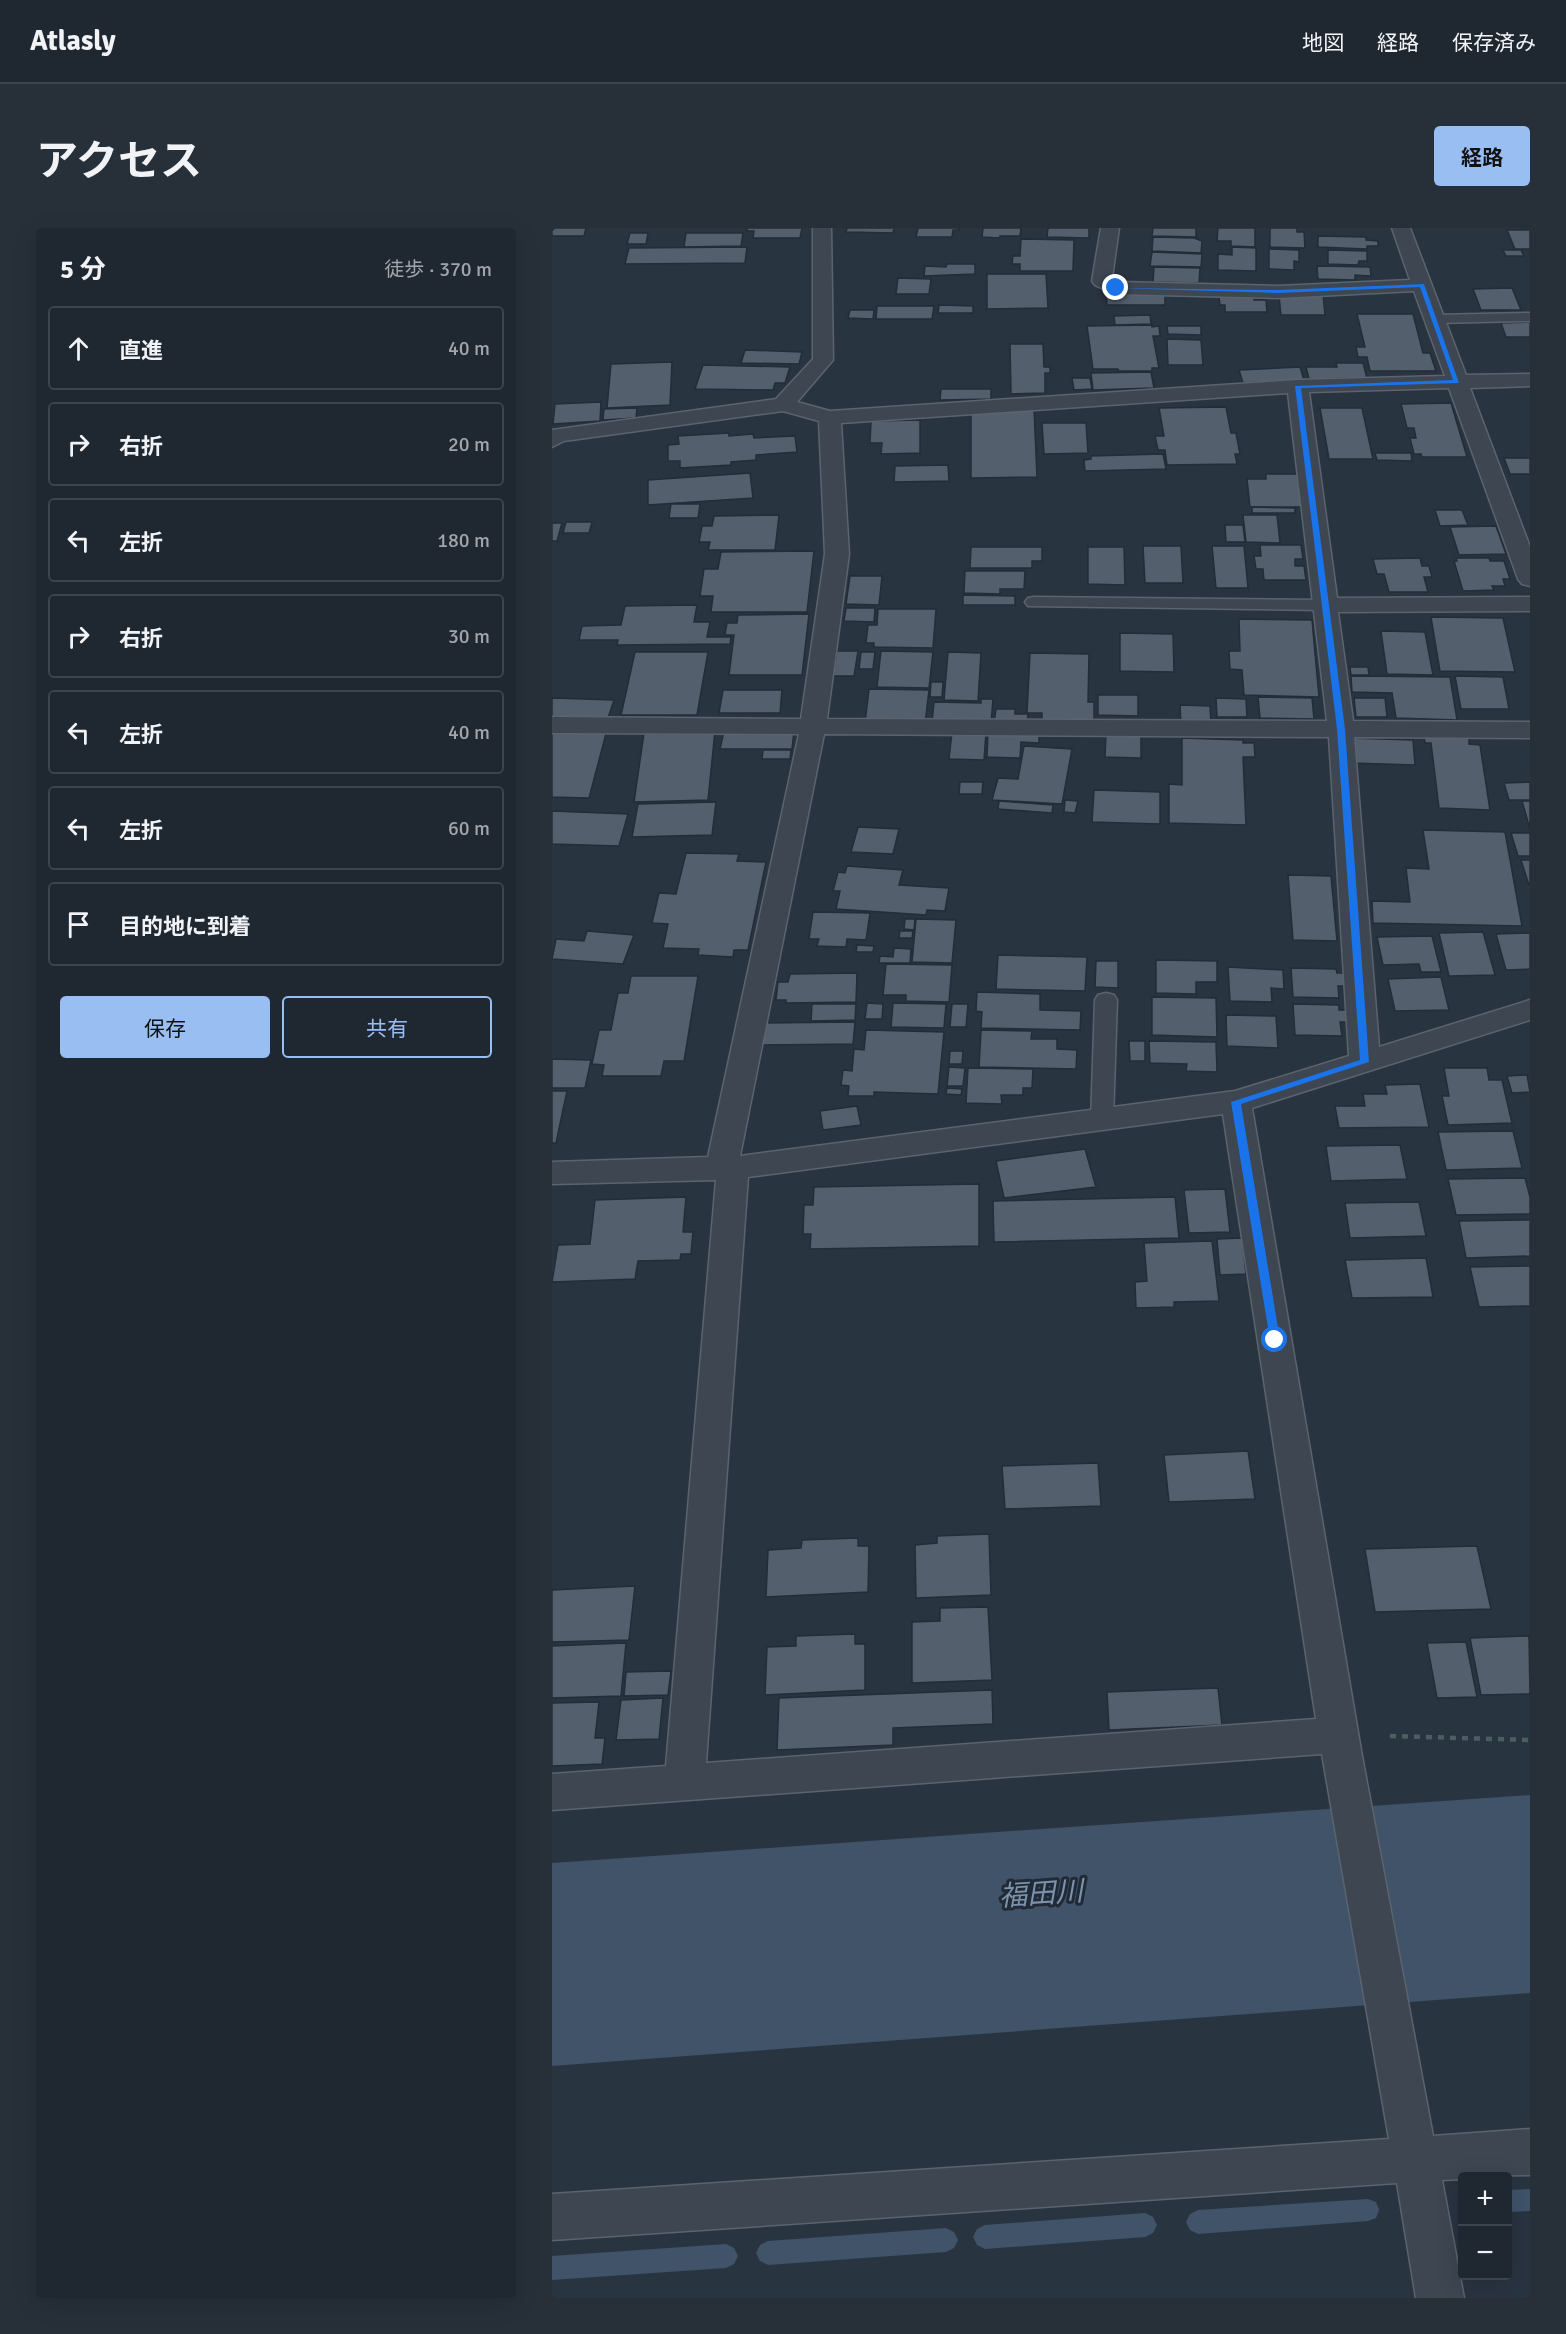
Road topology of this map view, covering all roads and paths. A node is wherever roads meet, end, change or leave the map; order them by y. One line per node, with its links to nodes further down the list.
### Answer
1 (822, 228): 10 (street)
2 (1110, 228): 4 (street)
3 (1401, 228): 4 (street)
4 (1422, 285): 6 (street)
5 (1530, 317): 6 (lane)
6 (1434, 319): 8 (street)
7 (1530, 380): 8 (street)
8 (1457, 381): 9 (street); 13 (street)
9 (1298, 386): 11 (street); 16 (street)
10 (783, 405): 11 (street); 12 (street)
11 (830, 417): 18 (street)
12 (552, 440)
13 (1530, 579)
14 (1034, 602): 16 (lane)
15 (1530, 604): 16 (street)
16 (1326, 605): 19 (street)
17 (552, 724): 18 (street)
18 (813, 727): 19 (street); 26 (street)
19 (1341, 729): 20 (street); 23 (street)
20 (1530, 730)
21 (1106, 1000): 25 (lane)
22 (1530, 1010): 23 (street)
23 (1365, 1062): 24 (street)
24 (1236, 1102): 25 (street); 29 (street)
25 (1102, 1120): 26 (street)
26 (727, 1169): 27 (street); 30 (street)
27 (552, 1173)
28 (1530, 1740): 29 (path)
29 (1341, 1745): 30 (street); 33 (street)
30 (685, 1782): 31 (street)
31 (552, 1792)
32 (1530, 2152): 33 (street)
33 (1416, 2159): 34 (street); 35 (street)
34 (552, 2217)
35 (1440, 2298)

